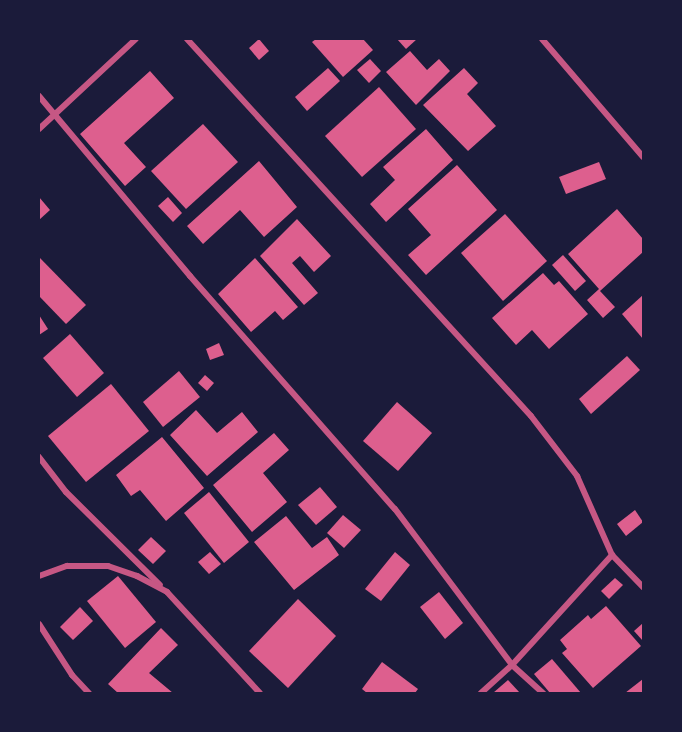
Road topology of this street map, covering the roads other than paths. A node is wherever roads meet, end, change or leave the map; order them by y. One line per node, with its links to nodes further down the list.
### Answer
1 (136, 39): 5 (street)
2 (188, 39): 9 (street)
3 (542, 39): 7 (street)
4 (39, 96): 5 (street)
5 (54, 114): 6 (street); 14 (street)
6 (39, 129)
7 (643, 157)
8 (39, 457): 12 (street)
9 (612, 555): 11 (street); 14 (street)
10 (39, 576): 12 (street)
11 (643, 587)
12 (167, 592): 16 (street)
13 (39, 624): 15 (street)
14 (513, 665): 17 (street); 18 (street)
15 (89, 693)
16 (260, 693)
17 (481, 693)
18 (543, 693)

